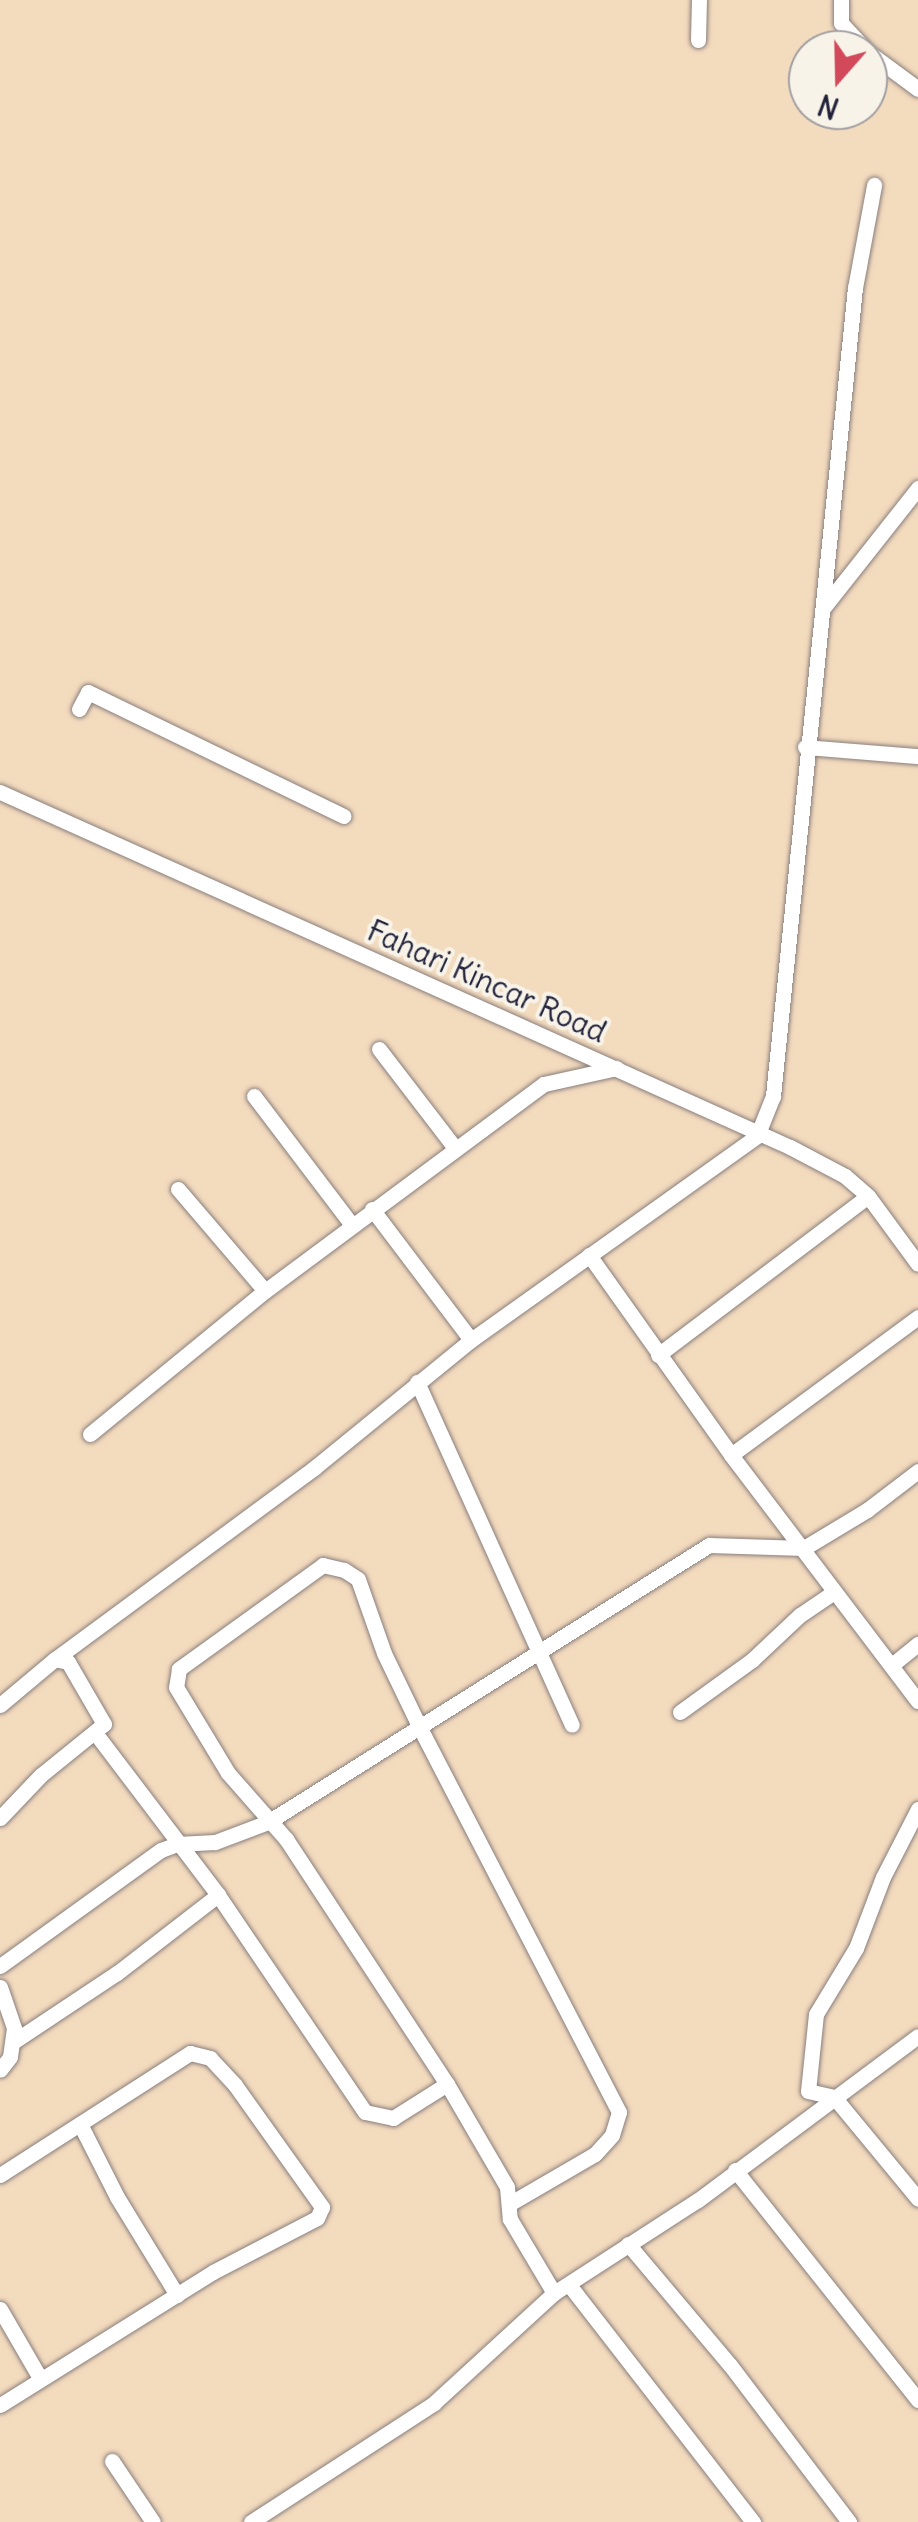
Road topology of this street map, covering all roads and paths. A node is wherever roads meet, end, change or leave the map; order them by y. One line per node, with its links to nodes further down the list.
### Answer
1 (698, 0): 4 (street)
2 (839, 1): 3 (street)
3 (848, 30)
4 (698, 40)
5 (888, 67): 6 (street)
6 (918, 89)
7 (874, 185): 9 (street)
8 (918, 488): 9 (street)
9 (824, 607): 11 (street)
10 (79, 709): 14 (street)
11 (805, 747): 12 (street); 18 (street)
12 (918, 756)
13 (0, 792): 16 (street, Fahari Kincar Road)
14 (344, 816)
15 (379, 1049): 19 (street)
16 (616, 1068): 18 (street, Fahari Kincar Road); 19 (street)
17 (254, 1096): 23 (street)
18 (758, 1136): 21 (street, Fahari Kincar Road); 24 (street)
19 (455, 1148): 22 (street)
20 (178, 1189): 26 (street)
21 (868, 1196): 25 (street, Fahari Kincar Road); 29 (street)
22 (372, 1209): 23 (street); 28 (street)
23 (352, 1225): 26 (street)
24 (589, 1255): 28 (street); 29 (street)
25 (918, 1264)
26 (265, 1291): 31 (street)
27 (918, 1317): 32 (street)
28 (471, 1340): 30 (street)
29 (658, 1355): 32 (street)
30 (417, 1382): 37 (street); 38 (street)
31 (90, 1434)
32 (732, 1455): 34 (street)
33 (918, 1470): 34 (street)
34 (804, 1548): 35 (street); 37 (street)
35 (834, 1592): 39 (street); 42 (street)
36 (918, 1644): 39 (street)
37 (542, 1651): 43 (street); 44 (street)
38 (54, 1659): 41 (street); 45 (street)
39 (893, 1664): 40 (street)
40 (918, 1701)
41 (0, 1705)
42 (680, 1712)
43 (572, 1725)
44 (421, 1730): 48 (street); 48 (street); 62 (street)
45 (96, 1734): 47 (street); 49 (street)
46 (918, 1809): 57 (street)
47 (0, 1818)
48 (268, 1822): 49 (street); 56 (street)
49 (177, 1844): 50 (street); 51 (street)
50 (218, 1895): 54 (street); 56 (street)
51 (0, 1966)
52 (0, 1987): 54 (street)
53 (918, 2036): 57 (street)
54 (14, 2042): 55 (street)
55 (0, 2070)
56 (446, 2084): 62 (street)
57 (834, 2097): 59 (street); 61 (street)
58 (80, 2124): 60 (street); 66 (street); 66 (street)
59 (735, 2170): 63 (street); 69 (street)
60 (0, 2175)
61 (918, 2198)
62 (509, 2204): 65 (street)
63 (628, 2244): 64 (street); 75 (street)
64 (570, 2286): 65 (street); 74 (street)
65 (554, 2293): 73 (street)
66 (177, 2295): 68 (street)
67 (0, 2309): 68 (street)
68 (40, 2378): 70 (street)
69 (918, 2400)
70 (0, 2405)
71 (112, 2461): 72 (street)
72 (153, 2522)
73 (251, 2522)
74 (753, 2522)
75 (849, 2522)

